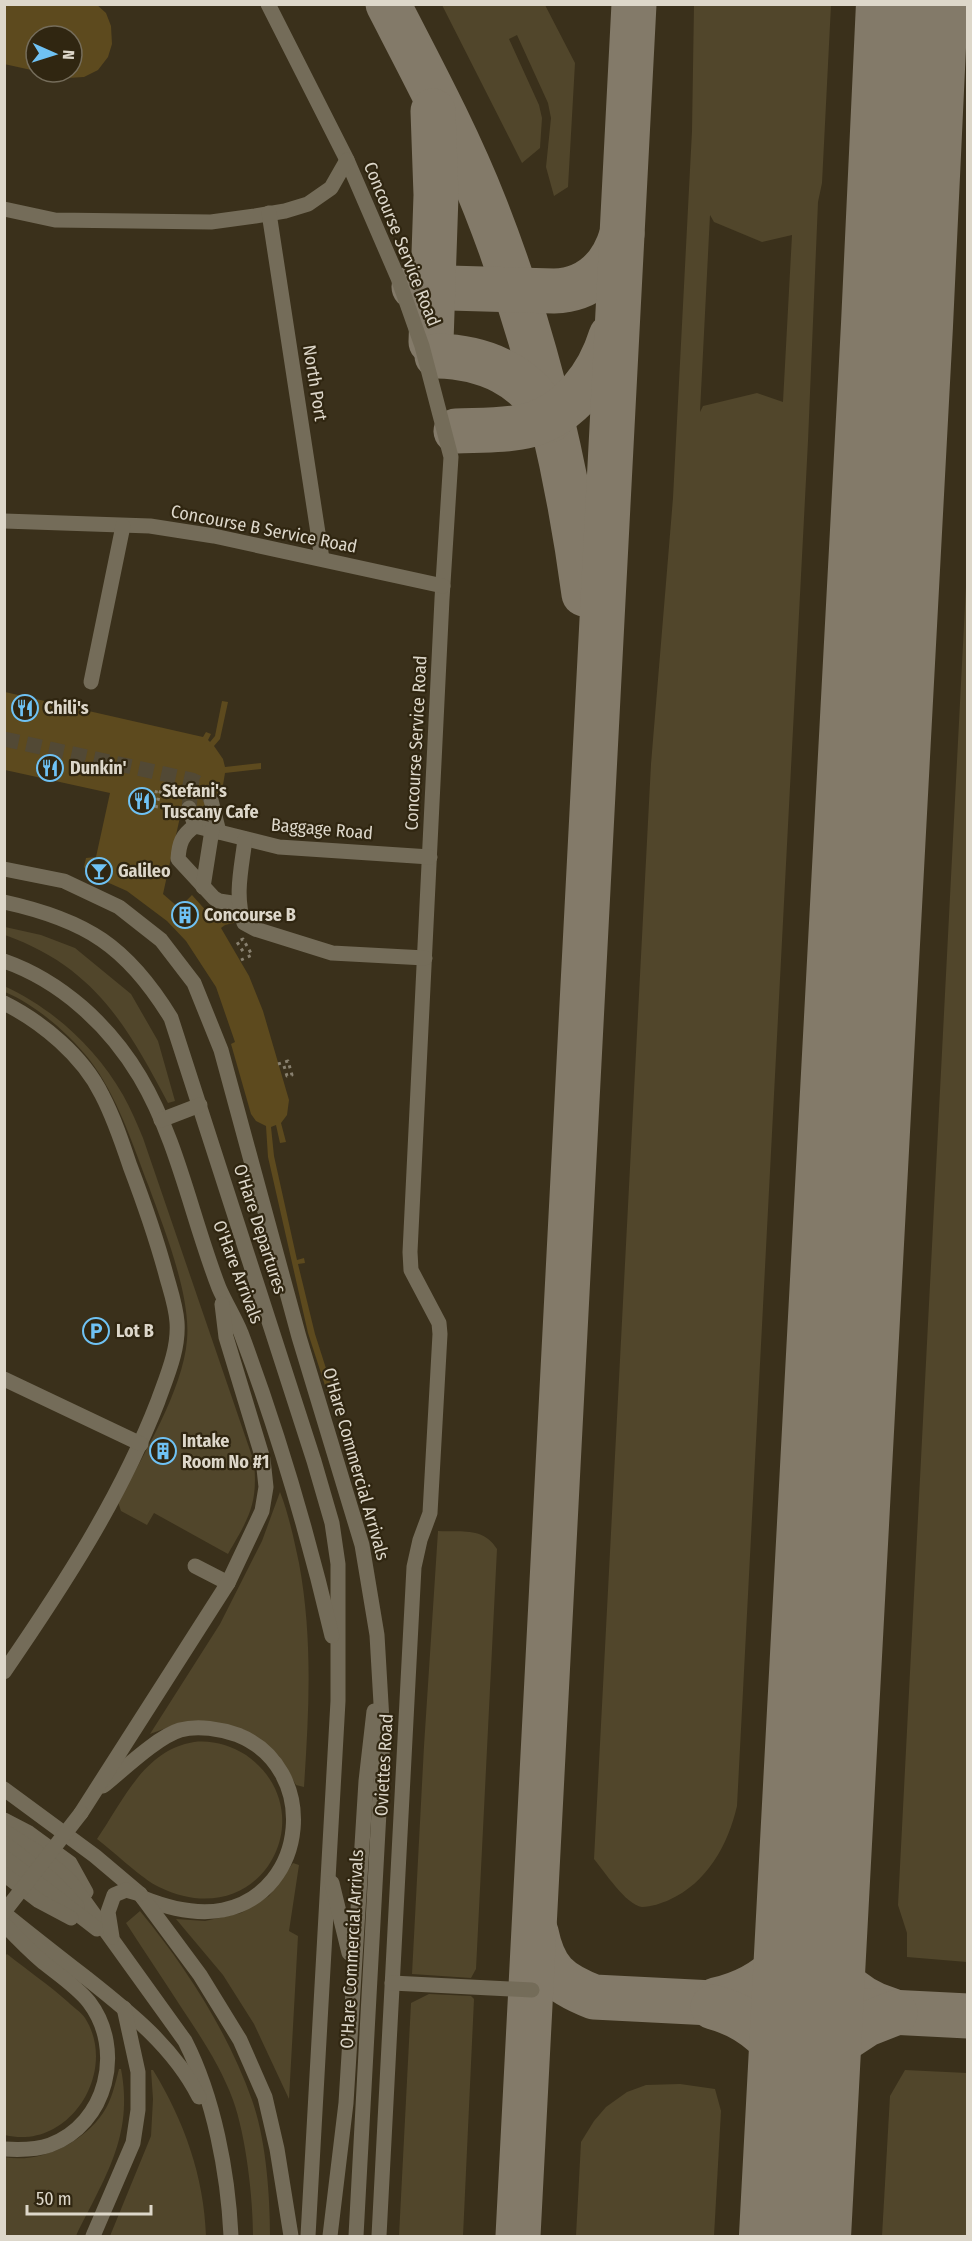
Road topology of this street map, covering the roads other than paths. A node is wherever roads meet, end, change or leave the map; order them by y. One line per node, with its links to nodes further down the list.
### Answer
1 (268, 4): 2 (street, Concourse Service Road)
2 (347, 160): 4 (street); 8 (street, Concourse Service Road)
3 (4, 209): 4 (street)
4 (269, 213): 7 (street, North Port)
5 (4, 521): 6 (street, Concourse B Service Road)
6 (123, 526): 7 (street, Concourse B Service Road); 9 (street)
7 (322, 559): 8 (street, Concourse B Service Road)
8 (442, 586): 15 (street, Concourse Service Road)
9 (91, 682)
10 (211, 801): 13 (street)
11 (189, 808): 12 (street)
12 (195, 826): 13 (street, Baggage Road); 17 (street)
13 (216, 831): 14 (street, Baggage Road); 17 (street)
14 (245, 839): 15 (street, Baggage Road); 19 (street)
15 (430, 857): 20 (street, Concourse Service Road)
16 (4, 869): 31 (street, O'Hare Commercial Arrivals)
17 (203, 887): 19 (street)
18 (4, 902): 23 (street, O'Hare Departures)
19 (239, 903): 20 (street)
20 (425, 958): 28 (street, Concourse Service Road)
21 (7, 961): 24 (street, O'Hare Arrivals)
22 (4, 1003): 27 (street)
23 (200, 1106): 24 (street); 32 (street, O'Hare Departures)
24 (161, 1120): 25 (street, O'Hare Arrivals)
25 (220, 1289): 30 (street); 32 (street, O'Hare Arrivals)
26 (4, 1379): 27 (street)
27 (141, 1444): 33 (street)
28 (430, 1513): 47 (street, Oviettes Road)
29 (195, 1566): 30 (street)
30 (228, 1583): 35 (street)
31 (378, 1648): 46 (street); 58 (street, O'Hare Commercial Arrivals)
32 (338, 1660): 40 (street)
33 (4, 1672)
34 (4, 1789): 42 (street)
35 (94, 1794): 42 (street); 43 (street, bridge)
36 (4, 1820): 45 (street)
37 (4, 1831): 45 (street)
38 (4, 1843): 45 (street)
39 (4, 1857): 45 (street)
40 (328, 1868): 46 (street); 52 (street)
41 (4, 1874): 45 (street)
42 (142, 1896): 45 (street); 55 (street)
43 (4, 1913): 49 (street)
44 (4, 1924): 50 (street)
45 (115, 1944): 51 (street)
46 (353, 1973): 57 (street)
47 (392, 1983): 48 (street); 59 (street, Oviettes Road)
48 (532, 1990)
49 (124, 2008): 51 (street); 53 (street)
50 (4, 2149)
51 (223, 2159): 54 (street)
52 (312, 2171): 56 (street); 57 (street)
53 (93, 2236)
54 (231, 2236)
55 (291, 2236)
56 (308, 2236)
57 (330, 2236)
58 (356, 2236)
59 (379, 2236)

